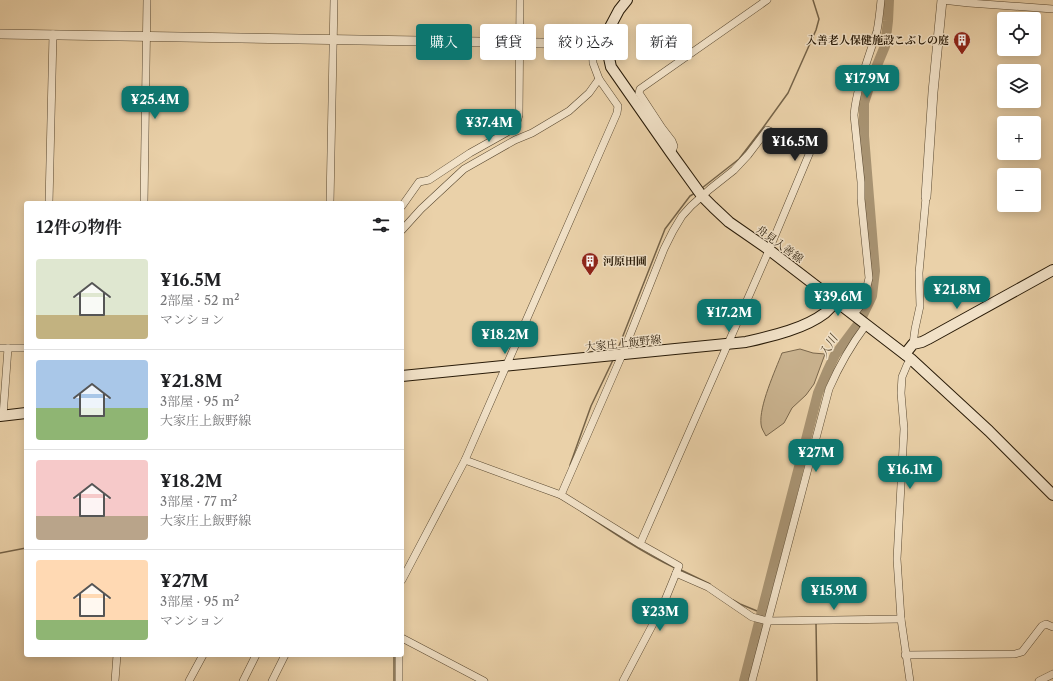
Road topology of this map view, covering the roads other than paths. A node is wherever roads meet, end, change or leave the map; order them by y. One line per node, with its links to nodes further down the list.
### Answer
1 (147, 0): 13 (street)
2 (334, 0): 14 (street)
3 (520, 0): 9 (street)
4 (627, 0): 10 (main road, 舟見入善線)
5 (767, 0): 20 (street)
6 (881, 0): 31 (street)
7 (942, 0): 8 (street); 22 (street)
8 (1053, 9)
9 (519, 24)
10 (612, 24)
11 (0, 34): 12 (street)
12 (53, 34): 13 (street); 23 (street)
13 (146, 36): 14 (street); 24 (street)
14 (333, 39): 15 (street); 25 (street)
15 (480, 41)
16 (519, 60): 26 (street)
17 (593, 60): 19 (street)
18 (609, 60): 20 (main road, 舟見入善線)
19 (599, 79): 27 (street); 40 (street)
20 (671, 154): 21 (main road, 舟見入善線)
21 (702, 196): 28 (main road, 舟見入善線); 28 (street); 38 (street)
22 (926, 197): 34 (street)
23 (49, 201)
24 (144, 201)
25 (330, 201)
26 (404, 203)
27 (404, 228)
28 (768, 249): 30 (main road, 舟見入善線); 33 (street)
29 (1053, 270): 34 (main road)
30 (836, 302): 31 (main road, 舟見入善線); 33 (main road, 大家庄上飯野線)
31 (853, 315): 32 (main road, 舟見入善線)
32 (866, 324): 39 (main road, 舟見入善線); 51 (street)
33 (728, 344): 38 (main road, 大家庄上飯野線); 47 (street)
34 (913, 344): 39 (main road)
35 (0, 348): 36 (street)
36 (8, 348): 37 (street); 43 (street)
37 (24, 348)
38 (622, 355): 40 (main road, 大家庄上飯野線); 45 (street)
39 (908, 356): 46 (main road, 舟見入善線); 50 (street)
40 (506, 366): 41 (main road, 大家庄上飯野線); 44 (street)
41 (404, 376)
42 (24, 413): 43 (main road)
43 (1, 416)
44 (465, 460): 45 (street); 49 (street)
45 (562, 495): 47 (street)
46 (1053, 495)
47 (640, 544): 48 (street)
48 (676, 573): 51 (street); 67 (street)
49 (404, 576)
50 (901, 619): 51 (street); 54 (street)
51 (767, 621): 68 (street)
52 (1053, 627): 54 (street)
53 (404, 639): 66 (street)
54 (905, 655): 69 (street)
55 (117, 657): 61 (street)
56 (202, 657): 62 (street)
57 (255, 657): 63 (street)
58 (284, 657): 64 (street)
59 (399, 657): 65 (street)
60 (1053, 674): 70 (street)
61 (115, 681)
62 (189, 681)
63 (244, 681)
64 (272, 681)
65 (399, 681)
66 (484, 681)
67 (623, 681)
68 (752, 681)
69 (910, 681)
70 (1039, 681)

